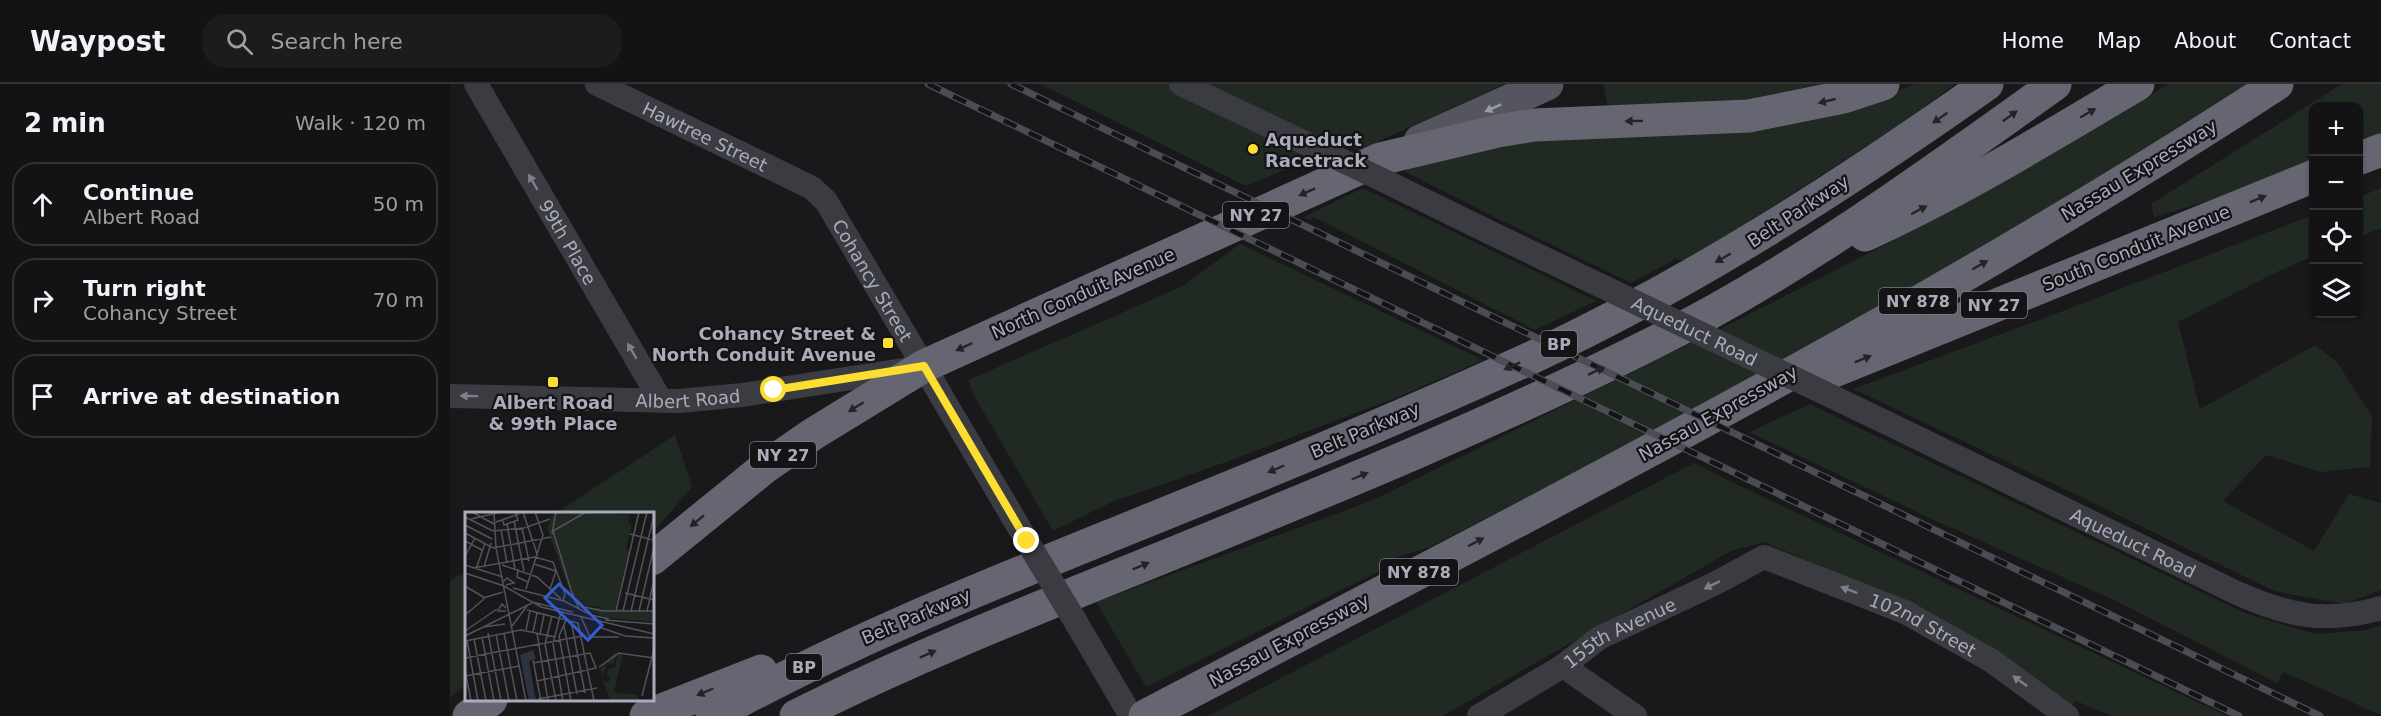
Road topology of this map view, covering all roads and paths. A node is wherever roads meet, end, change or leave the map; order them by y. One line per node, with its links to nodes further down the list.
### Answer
1 (476, 84): 20 (street, 99th Place, one-way to 1)
2 (597, 84): 16 (street, Hawtree Street)
3 (1547, 84): 14 (main road, North Conduit Avenue / NY 27, one-way to 14)
4 (1883, 84): 14 (highway, one-way to 14)
5 (1988, 84): 25 (highway, Belt Parkway / BP, one-way to 25)
6 (2055, 84): 17 (highway, BP, one-way to 6)
7 (2138, 84): 17 (highway, one-way to 7)
8 (2277, 84): 21 (highway, Nassau Expressway / NY 878, one-way to 8)
9 (1188, 86): 14 (street, Aqueduct Road, bridge)
10 (2381, 150): 11 (highway)
11 (2363, 157)
12 (2381, 161): 13 (highway)
13 (2363, 166)
14 (1385, 172): 18 (highway, North Conduit Avenue / NY 27, one-way to 18); 24 (street, Aqueduct Road, bridge)
15 (2308, 179): 21 (highway, South Conduit Avenue / NY 27, one-way to 15)
16 (812, 188): 18 (street, Cohancy Street)
17 (1752, 288): 32 (highway, BP, one-way to 17)
18 (924, 366): 20 (street, Albert Road); 22 (highway, North Conduit Avenue / NY 27, one-way to 22); 28 (street, Cohancy Street, bridge)
19 (450, 396): 20 (street, Albert Road, one-way to 19)
20 (662, 401)
21 (1692, 429): 28 (highway, Nassau Expressway / NY 878, one-way to 21)
22 (654, 557)
23 (1764, 557): 26 (street, 155th Avenue, one-way to 26); 35 (street, 102nd Street, one-way to 23)
24 (2381, 608)
25 (898, 623): 30 (highway, one-way to 30); 31 (highway, Belt Parkway / BP)
26 (1563, 666): 33 (street, 155th Avenue); 34 (street)
27 (488, 701): 29 (highway)
28 (1133, 711)
29 (469, 716)
30 (646, 716)
31 (712, 716)
32 (796, 716)
33 (1479, 716)
34 (1635, 716)
35 (2067, 716)

